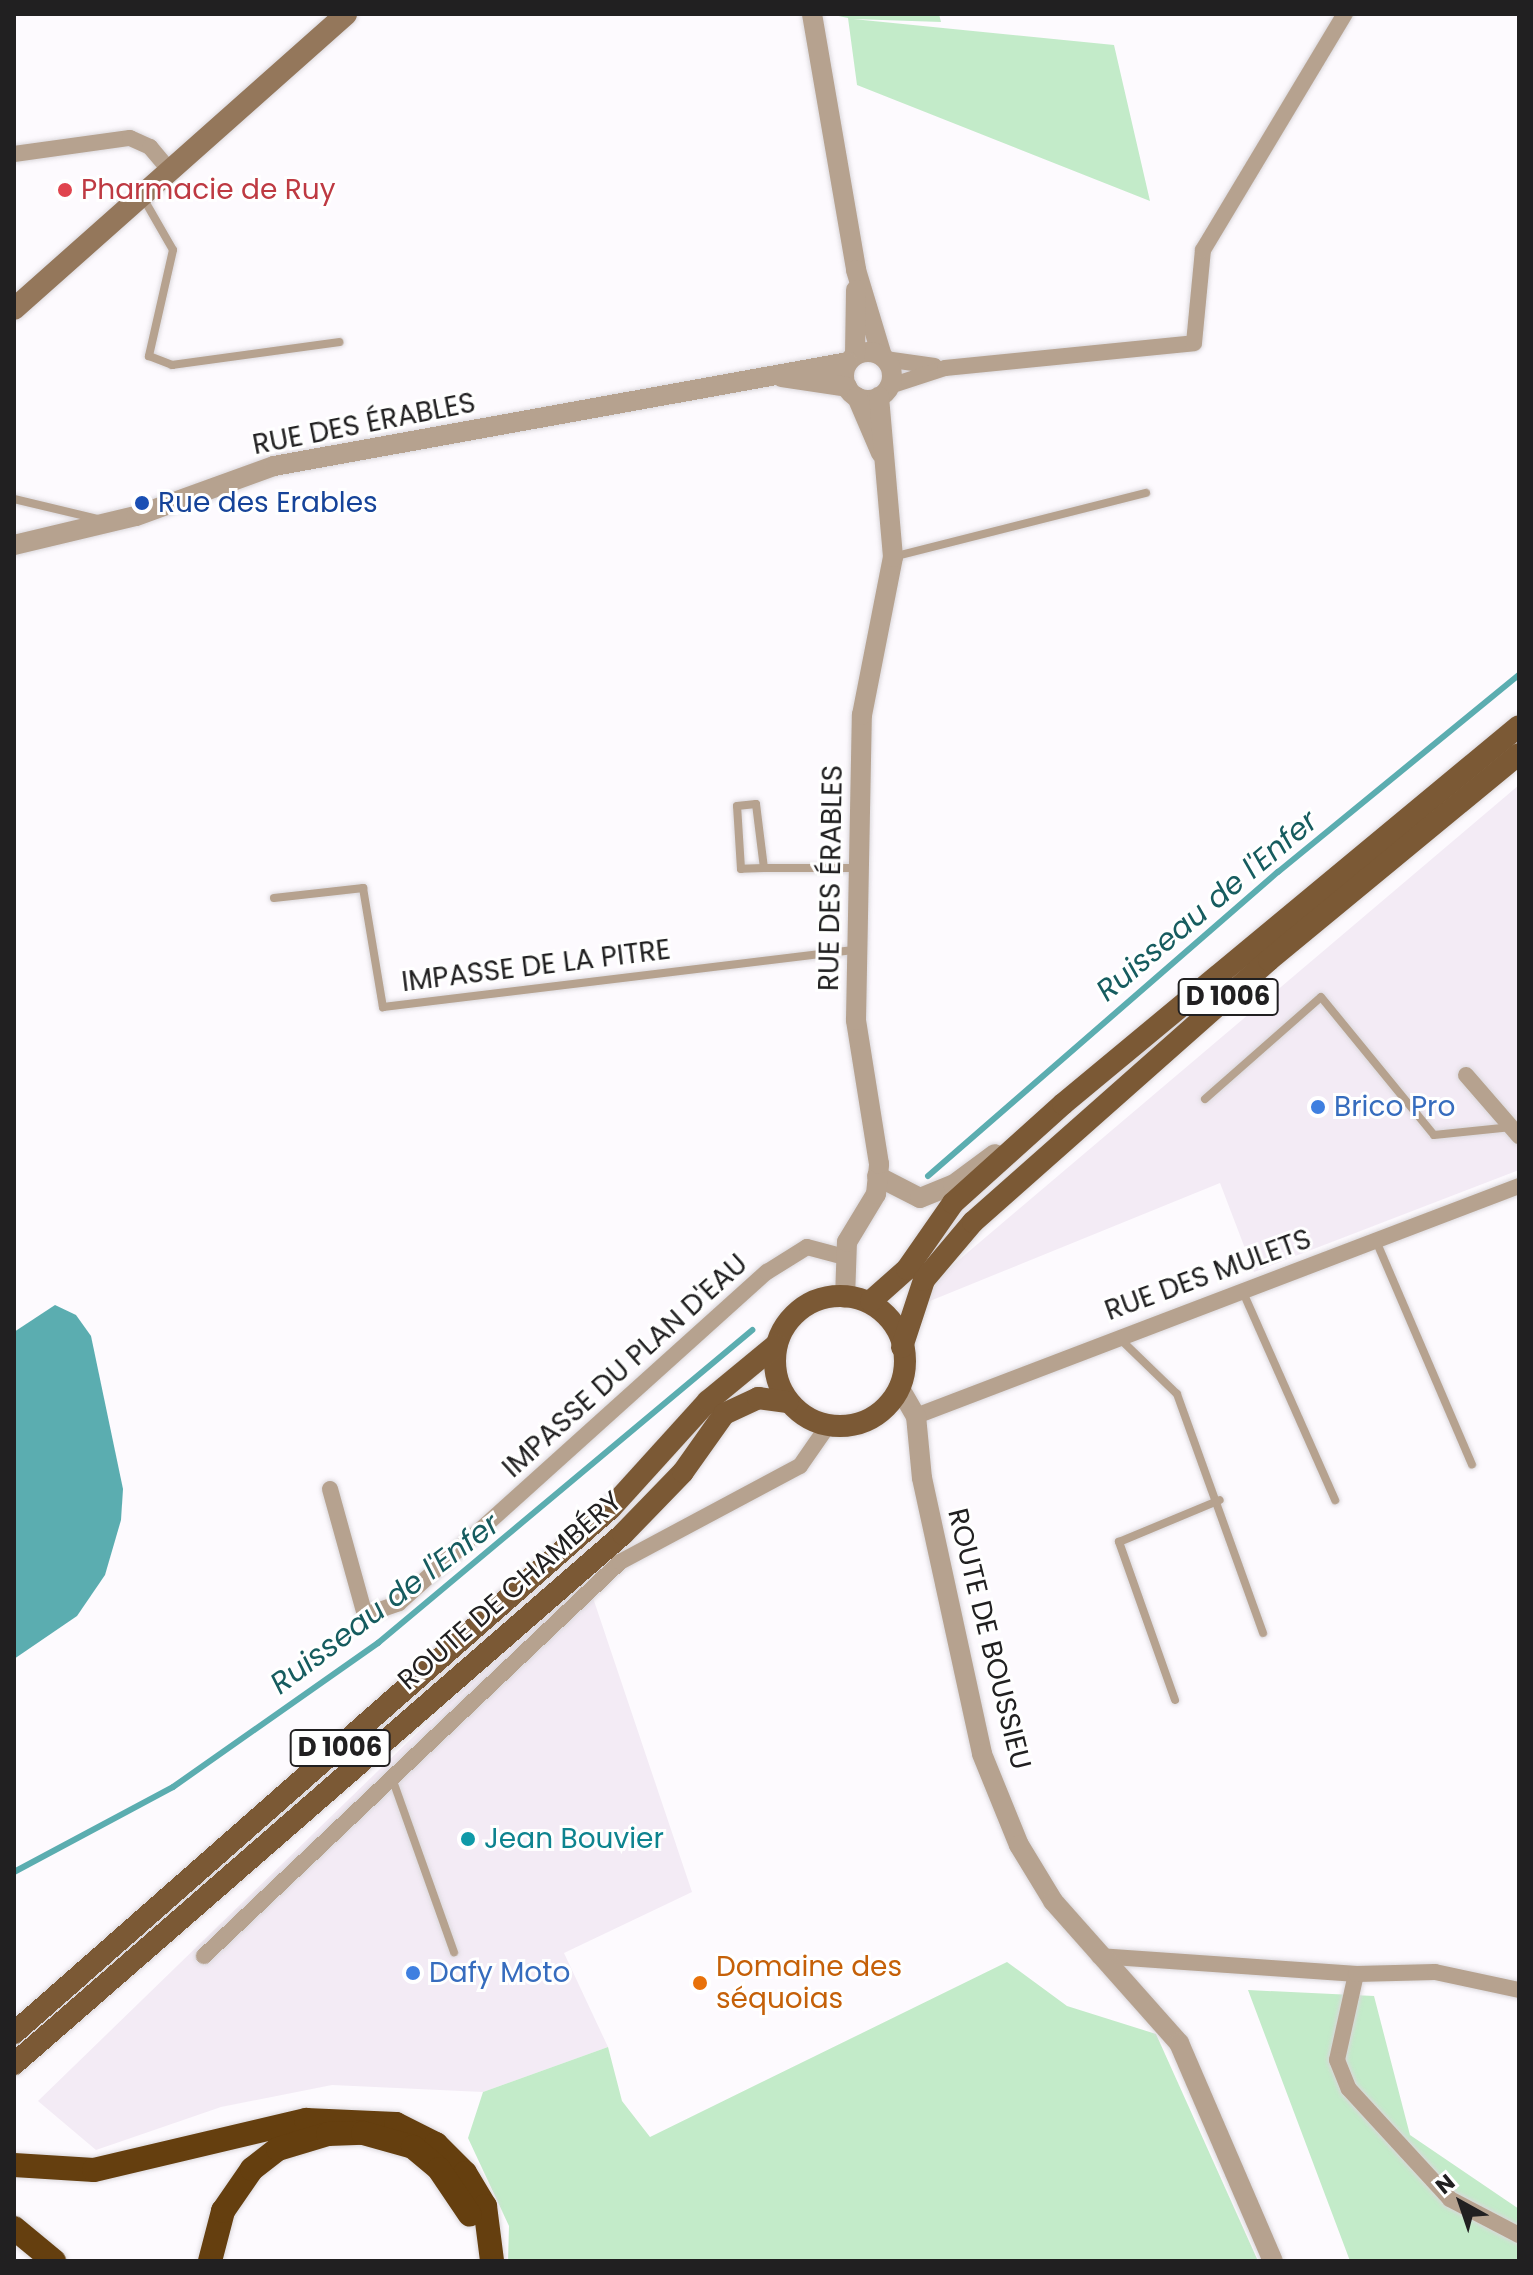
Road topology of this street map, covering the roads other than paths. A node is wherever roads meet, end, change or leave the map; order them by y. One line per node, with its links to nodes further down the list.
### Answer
1 (346, 14): 5 (main road)
2 (812, 14): 7 (street)
3 (1345, 14): 12 (street)
4 (14, 154): 5 (street)
5 (169, 170): 6 (main road)
6 (142, 196): 8 (main road); 9 (lane)
7 (856, 270): 10 (street, RUE DES ÉRABLES); 11 (street)
8 (14, 309)
9 (339, 342)
10 (883, 357): 11 (street, RUE DES ÉRABLES); 12 (street); 15 (street, RUE DES ÉRABLES)
11 (851, 359): 13 (street, RUE DES ÉRABLES); 14 (street)
12 (945, 368): 15 (street)
13 (778, 376): 14 (street, RUE DES ÉRABLES); 19 (street, RUE DES ÉRABLES)
14 (852, 392): 15 (street); 16 (street, RUE DES ÉRABLES)
15 (885, 392): 16 (street, RUE DES ÉRABLES)
16 (881, 453): 21 (street, RUE DES ÉRABLES)
17 (1146, 493): 21 (lane)
18 (14, 499): 19 (lane)
19 (110, 523): 20 (street, RUE DES ÉRABLES)
20 (14, 545)
21 (893, 557): 25 (street, RUE DES ÉRABLES)
22 (1519, 726): 30 (main road, D 1006)
23 (1519, 754): 41 (main road, D 1006)
24 (764, 868): 24 (lane); 25 (lane)
25 (859, 868): 27 (street, RUE DES ÉRABLES)
26 (274, 898): 27 (lane, IMPASSE DE LA PITRE)
27 (856, 950): 32 (street, RUE DES ÉRABLES)
28 (1466, 1075): 31 (street)
29 (1205, 1099): 31 (lane)
30 (1063, 1104): 32 (street); 38 (main road, D 1006)
31 (1516, 1131)
32 (877, 1176): 35 (street, RUE DES ÉRABLES)
33 (1519, 1186): 34 (street, RUE DES MULETS)
34 (1377, 1243): 36 (street, RUE DES MULETS); 46 (lane)
35 (844, 1257): 37 (street, RUE DES ÉRABLES); 47 (street, IMPASSE DU PLAN D'EAU)
36 (1242, 1289): 39 (street, RUE DES MULETS); 49 (lane)
37 (845, 1298): 38 (main road); 40 (main road)
38 (871, 1301): 41 (main road)
39 (1116, 1335): 44 (street, RUE DES MULETS); 48 (lane)
40 (776, 1345): 43 (main road); 58 (main road, ROUTE DE CHAMBÉRY / D 1006)
41 (902, 1347): 42 (main road)
42 (899, 1387): 44 (street, ROUTE DE BOUSSIEU); 45 (main road)
43 (788, 1402): 45 (main road); 59 (main road, ROUTE DE CHAMBÉRY / D 1006)
44 (916, 1416): 55 (street, ROUTE DE BOUSSIEU)
45 (827, 1427): 52 (street)
46 (1472, 1465)
47 (330, 1489)
48 (1220, 1500): 50 (lane); 51 (lane)
49 (1335, 1500)
50 (1263, 1633)
51 (1175, 1700)
52 (392, 1777): 53 (lane); 54 (street)
53 (454, 1952)
54 (204, 1956)
55 (1099, 1956): 56 (street); 67 (street, ROUTE DE BOUSSIEU)
56 (1356, 1974): 57 (street); 62 (street)
57 (1519, 1990)
58 (14, 2033)
59 (14, 2064)
60 (14, 2165): 66 (highway)
61 (14, 2228): 63 (highway)
62 (1519, 2235)
63 (54, 2261)
64 (210, 2261): 65 (highway)
65 (479, 2261)
66 (492, 2261)
67 (1273, 2261)

